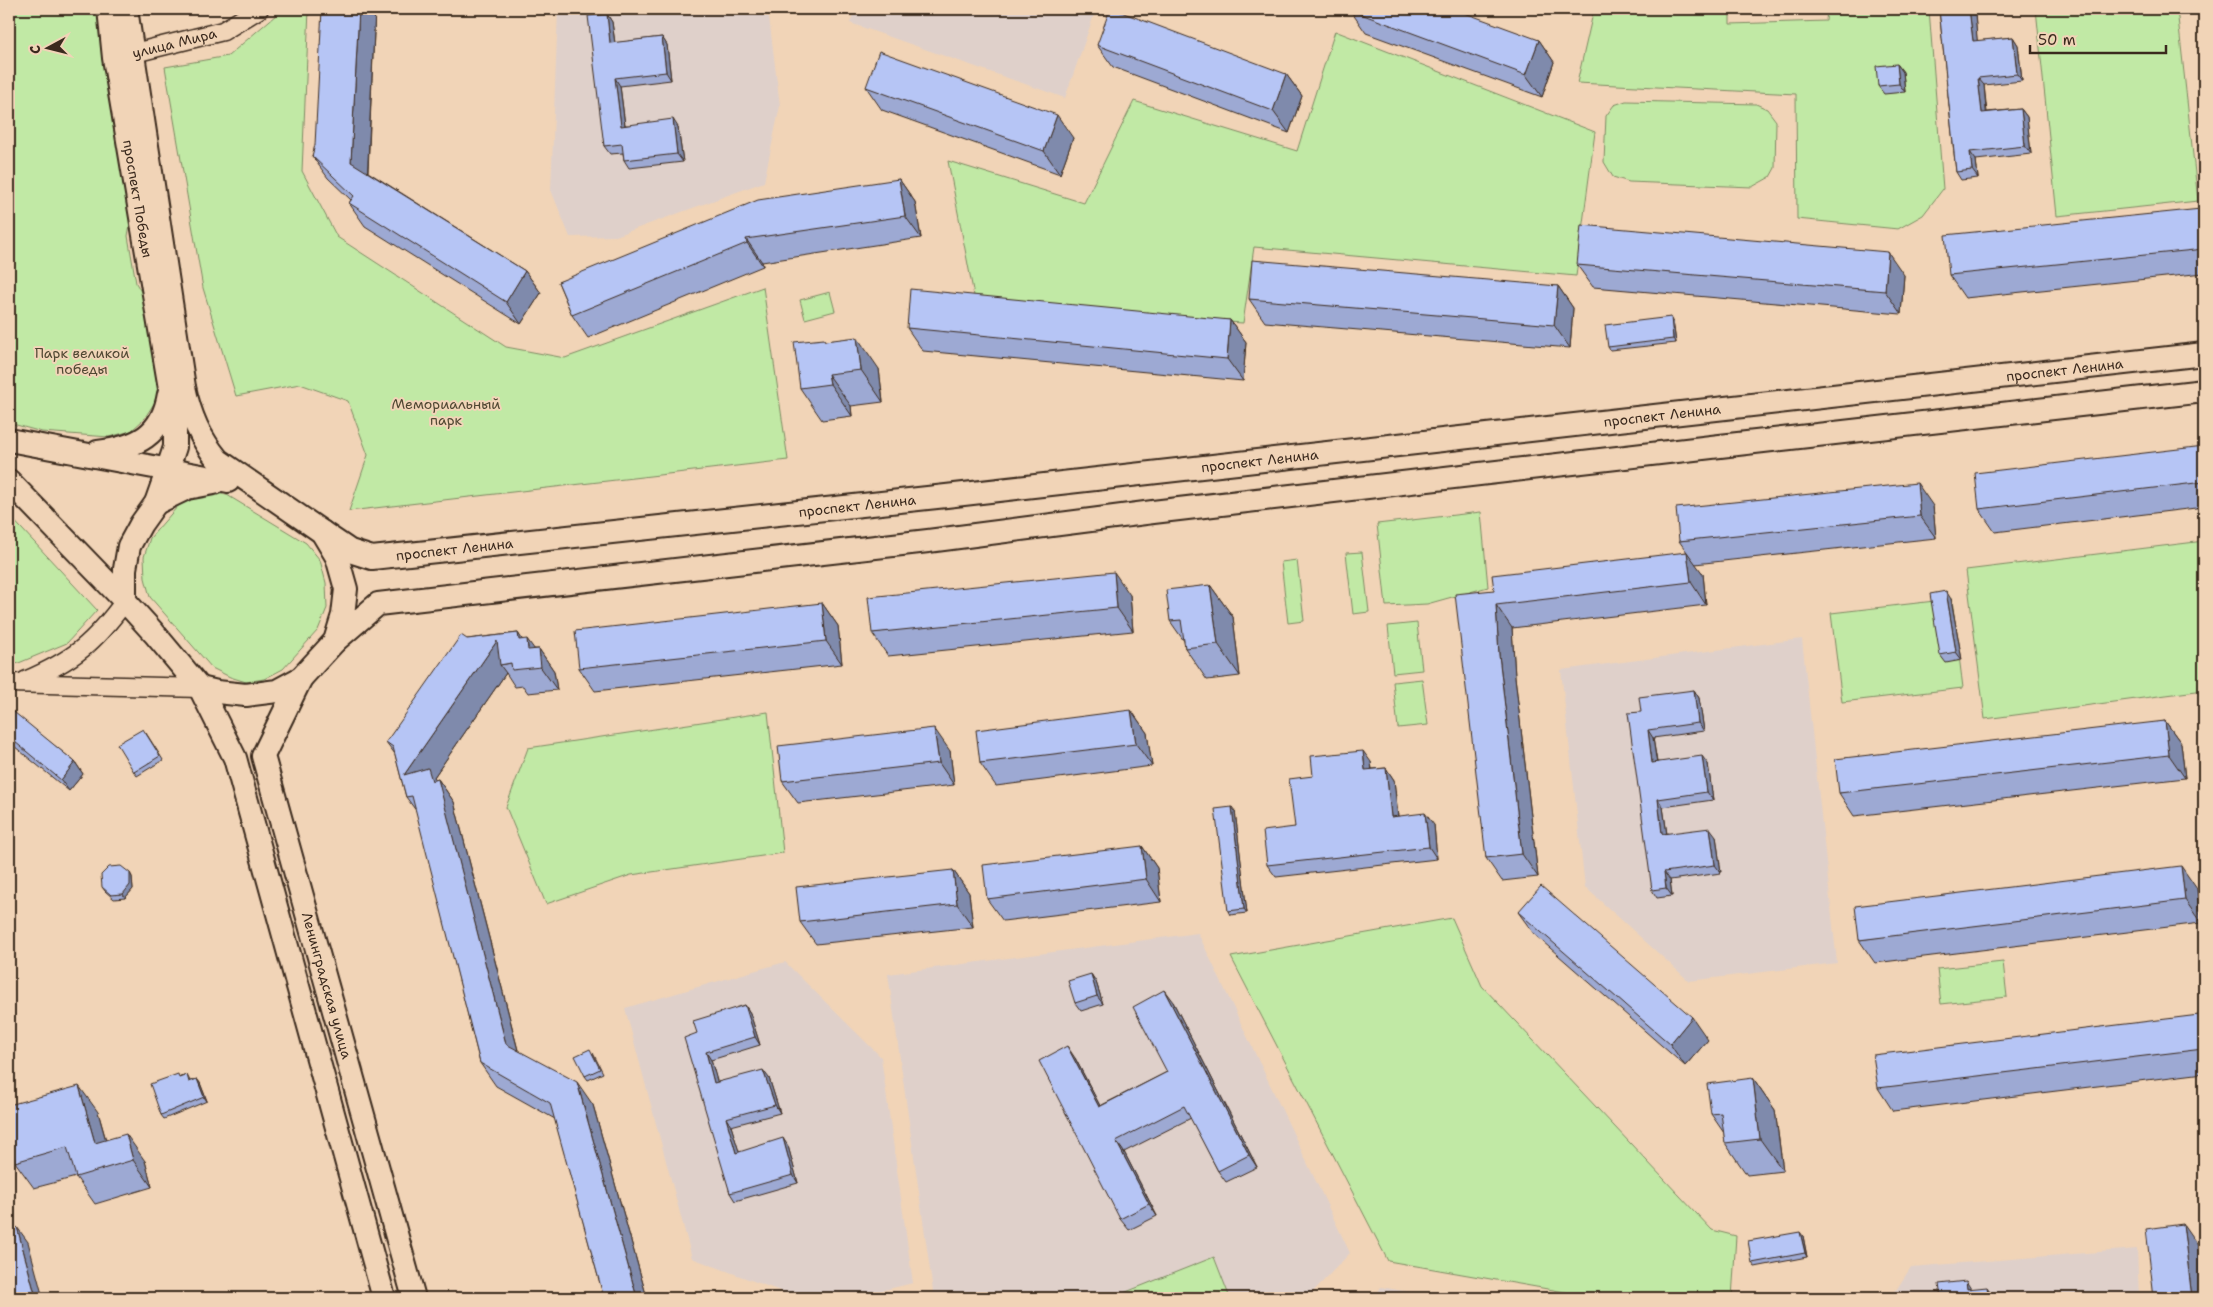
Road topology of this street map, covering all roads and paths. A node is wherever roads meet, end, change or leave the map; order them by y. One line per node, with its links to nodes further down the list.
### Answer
1 (109, 9): 4 (main road, проспект Победы)
2 (126, 9): 4 (main road, проспект Победы)
3 (258, 9): 4 (street, улица Мира)
4 (123, 56): 6 (main road, проспект Победы)
5 (2204, 354): 15 (main road, проспект Ленина)
6 (177, 388): 9 (main road); 10 (main road); 13 (main road, проспект Ленина)
7 (2204, 391): 17 (main road)
8 (9, 440): 9 (main road)
9 (84, 453): 10 (main road)
10 (168, 470): 12 (main road); 14 (main road)
11 (9, 481): 16 (main road, Ленинградская улица)
12 (228, 481): 13 (main road); 14 (main road)
13 (268, 494): 15 (main road, проспект Ленина)
14 (156, 503): 16 (main road)
15 (322, 532): 17 (main road)
16 (125, 601): 19 (street); 20 (main road, Ленинградская улица)
17 (335, 642): 18 (main road)
18 (301, 678): 20 (main road); 22 (main road, Ленинградская улица)
19 (14, 683): 20 (street)
20 (200, 688): 21 (main road, Ленинградская улица)
21 (384, 1298)
22 (414, 1298)

